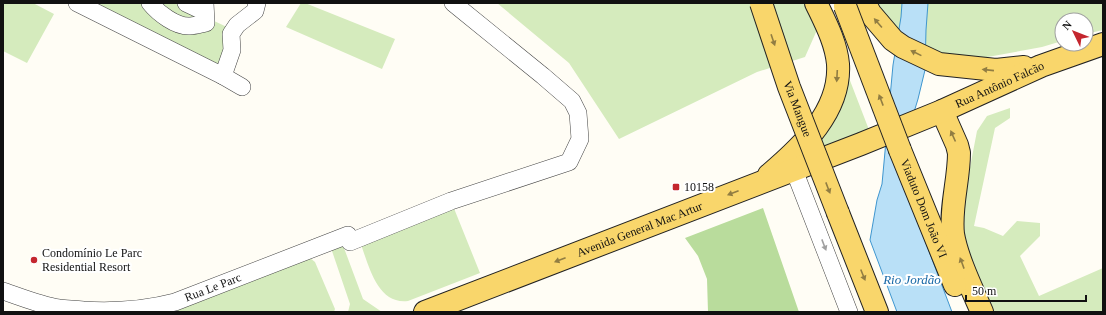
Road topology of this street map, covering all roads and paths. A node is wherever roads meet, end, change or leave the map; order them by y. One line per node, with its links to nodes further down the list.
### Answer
1 (79, 3): 13 (street)
2 (150, 3): 10 (street)
3 (186, 3): 10 (street)
4 (257, 3): 13 (street)
5 (453, 3): 18 (street, Rua Le Parc)
6 (761, 3): 21 (main road, Via Mangue, one-way to 21, bridge)
7 (816, 3): 17 (main road, one-way to 17)
8 (844, 3): 22 (main road, Viaduto Dom João VI, one-way to 8, bridge)
9 (865, 3): 12 (main road, one-way to 9)
10 (205, 8)
11 (1103, 44): 12 (main road, Rua Antônio Falcão)
12 (1041, 66): 15 (main road, Rua Antônio Falcão)
13 (223, 76): 14 (street)
14 (242, 87)
15 (934, 114): 16 (main road, Avenida General Mac Artur); 23 (main road, one-way to 15)
16 (794, 170): 17 (main road, Avenida General Mac Artur); 20 (street, one-way to 20)
17 (758, 184): 19 (main road, Avenida General Mac Artur, one-way to 19)
18 (3, 290)
19 (425, 312)
20 (848, 312)
21 (877, 312)
22 (967, 312)
23 (982, 312)

